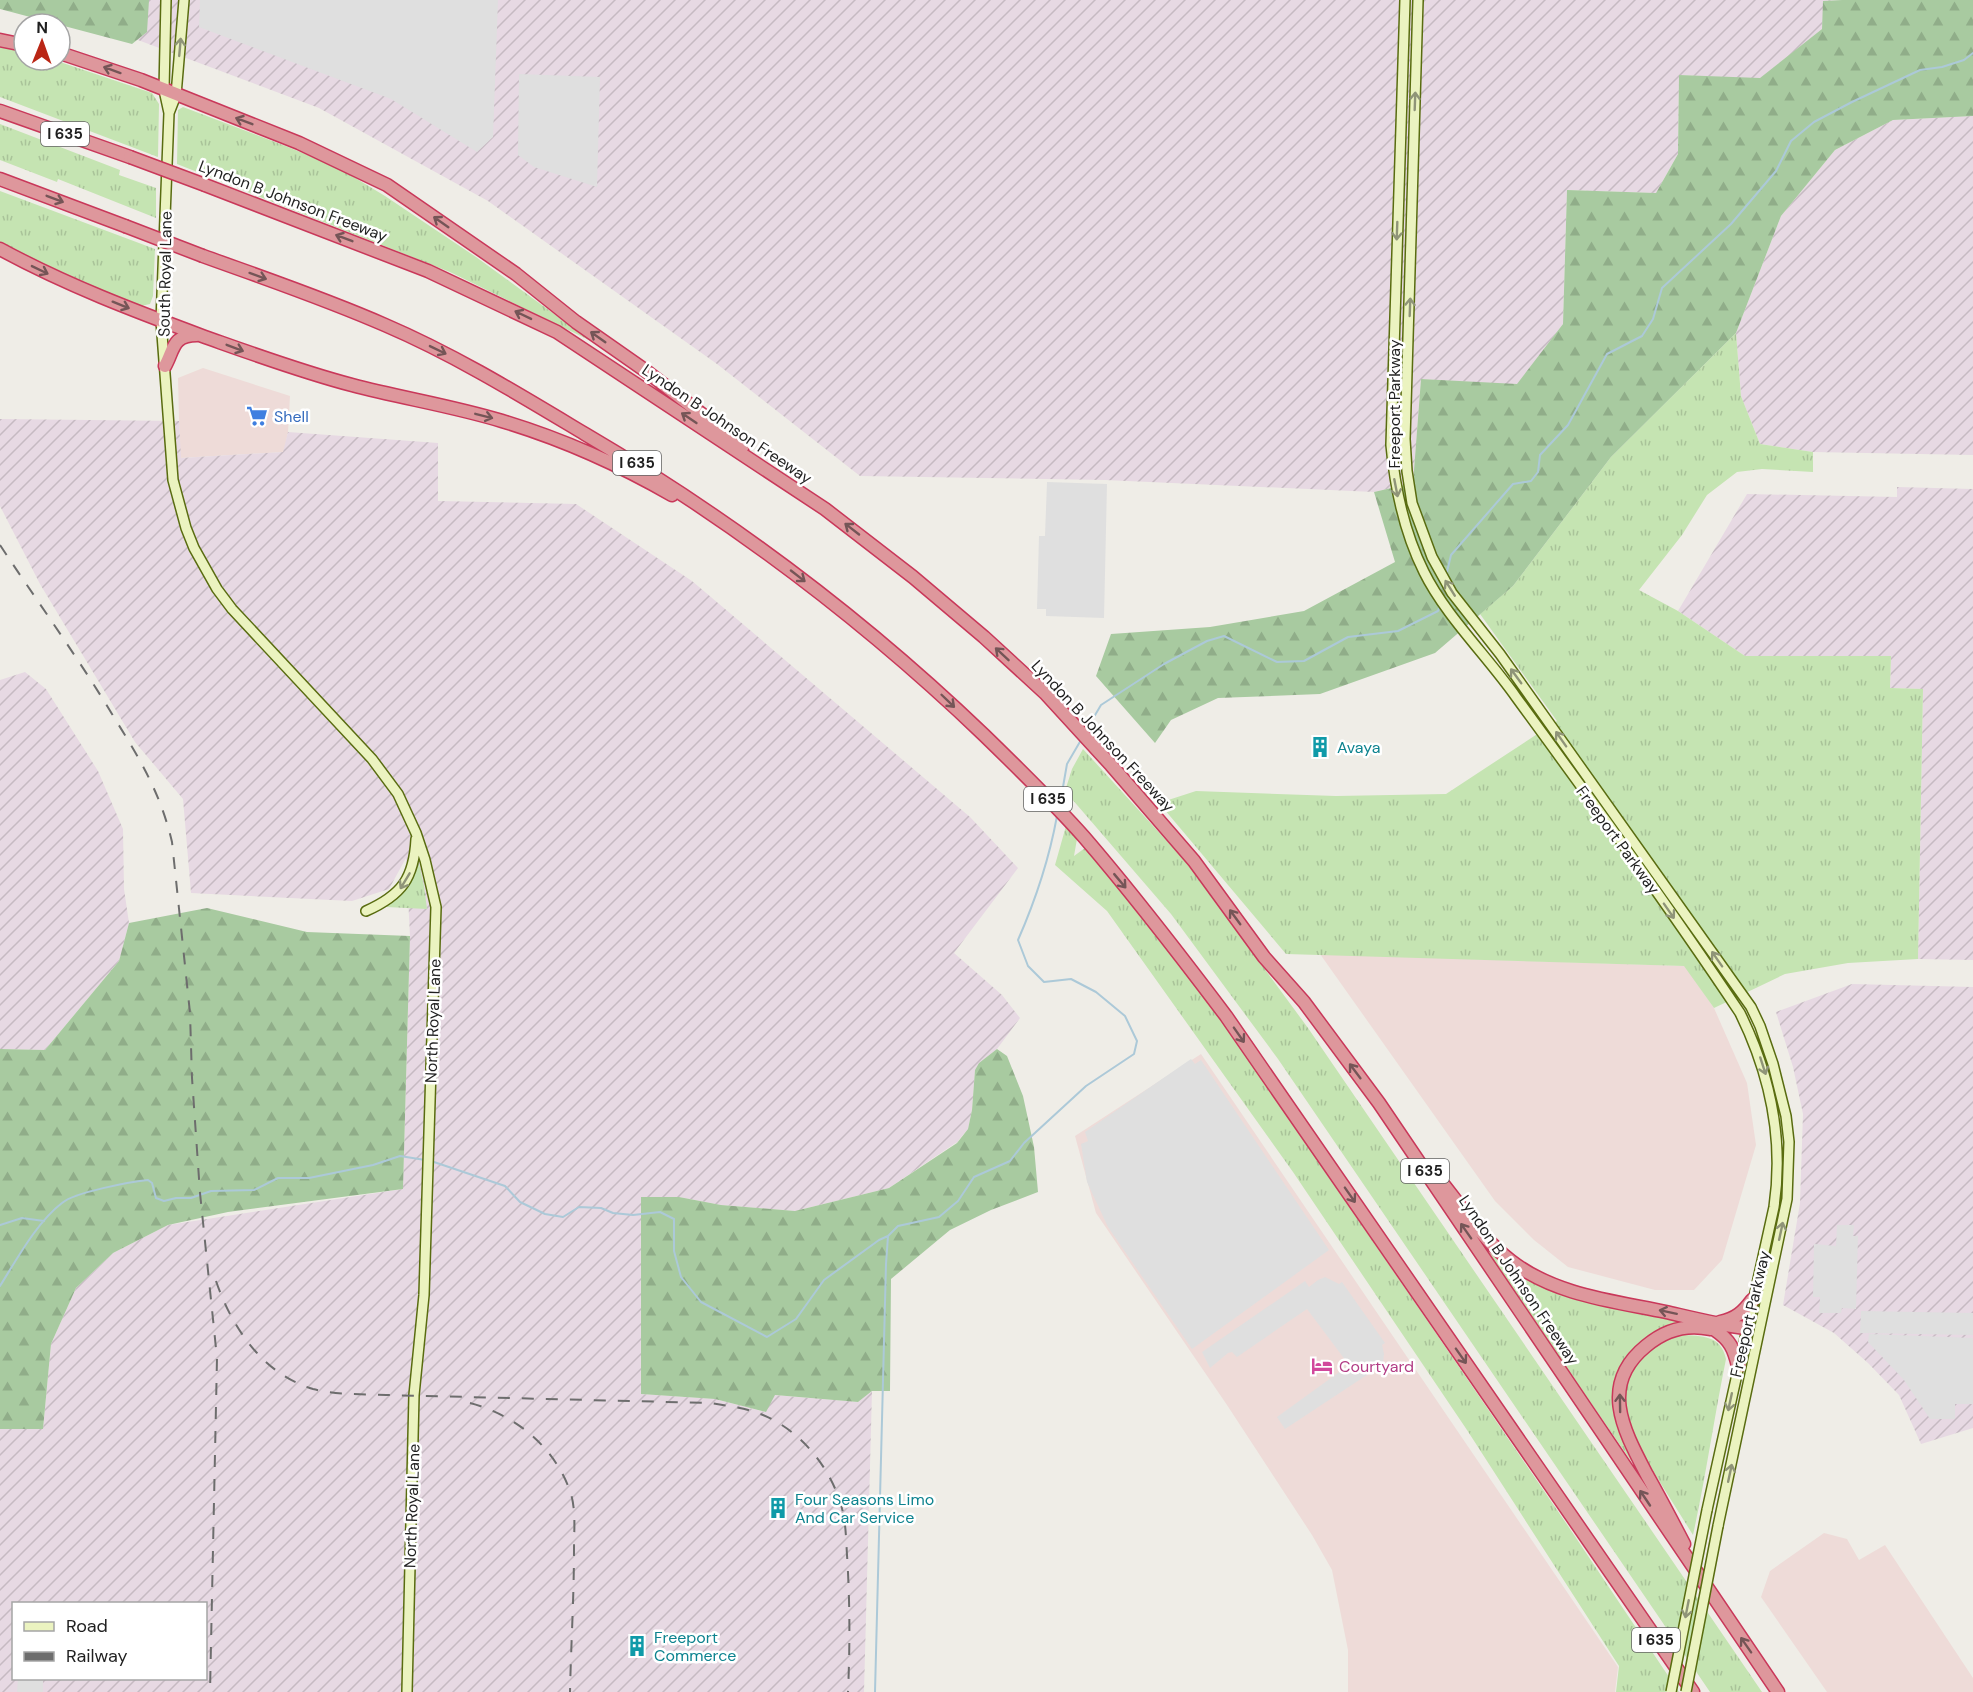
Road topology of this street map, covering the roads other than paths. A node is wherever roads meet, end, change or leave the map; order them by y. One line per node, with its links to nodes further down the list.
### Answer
1 (166, 0): 6 (main road, South Royal Lane)
2 (184, 0): 7 (main road, South Royal Lane, one-way to 2)
3 (1405, 0): 19 (main road, Freeport Parkway, one-way to 19)
4 (1418, 0): 18 (main road, Freeport Parkway, one-way to 4)
5 (72, 56): 6 (highway, one-way to 5)
6 (164, 90): 7 (highway); 9 (main road, South Royal Lane)
7 (176, 95): 9 (main road, South Royal Lane); 16 (highway, one-way to 7)
8 (0, 111): 16 (highway, Lyndon B Johnson Freeway / I 635, one-way to 8, bridge)
9 (169, 113): 12 (main road, South Royal Lane)
10 (0, 178): 17 (highway, I 635, one-way to 17, bridge)
11 (0, 249): 12 (highway, one-way to 12)
12 (161, 321): 13 (highway); 14 (main road, South Royal Lane)
13 (203, 336): 14 (highway); 17 (highway, one-way to 17)
14 (165, 366): 15 (main road, South Royal Lane)
15 (168, 434): 21 (main road, North Royal Lane)
16 (825, 508): 25 (highway, Lyndon B Johnson Freeway / I 635, one-way to 16)
17 (769, 553): 32 (highway, I 635, one-way to 32)
18 (1547, 718): 19 (main road); 20 (main road); 22 (main road, Freeport Parkway, one-way to 18)
19 (1533, 720): 20 (main road, Freeport Parkway)
20 (1539, 729): 23 (main road, Freeport Parkway)
21 (416, 833): 24 (main road, one-way to 24); 34 (main road, North Royal Lane)
22 (1647, 861): 23 (main road); 27 (main road, Freeport Parkway, one-way to 22)
23 (1638, 867): 26 (main road, Freeport Parkway, one-way to 26)
24 (366, 911)
25 (1379, 1103): 29 (highway, one-way to 25); 33 (highway, Lyndon B Johnson Freeway / I 635, one-way to 25)
26 (1778, 1156): 27 (main road); 28 (main road, Freeport Parkway)
27 (1789, 1157): 36 (main road, Freeport Parkway, one-way to 27, bridge)
28 (1752, 1299): 29 (highway); 30 (main road, Freeport Parkway)
29 (1715, 1326): 30 (highway); 31 (highway); 33 (highway, one-way to 29)
30 (1745, 1331): 31 (main road, Freeport Parkway)
31 (1738, 1366): 35 (main road, Freeport Parkway, one-way to 35, bridge)
32 (1620, 1587): 36 (highway); 37 (highway, I 635)
33 (1713, 1598): 38 (highway, Lyndon B Johnson Freeway / I 635, one-way to 33)
34 (407, 1692)
35 (1671, 1692)
36 (1686, 1692)
37 (1692, 1692)
38 (1778, 1692)

